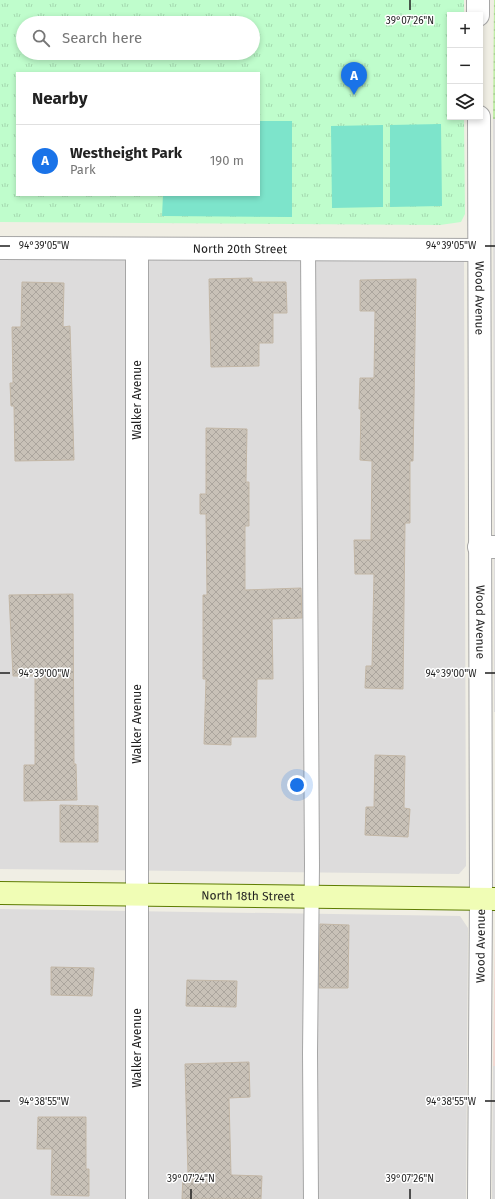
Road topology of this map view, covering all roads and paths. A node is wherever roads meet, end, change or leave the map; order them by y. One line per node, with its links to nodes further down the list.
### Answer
1 (478, 0): 2 (street)
2 (478, 12)
3 (479, 120): 7 (street, Wood Avenue)
4 (0, 248): 5 (street, North 20th Street)
5 (137, 248): 6 (street, North 20th Street); 11 (street, Walker Avenue)
6 (308, 249): 7 (street, North 20th Street); 12 (lane)
7 (479, 250): 8 (street, Wood Avenue)
8 (487, 547): 9 (street, Wood Avenue)
9 (488, 720): 13 (street, Wood Avenue)
10 (0, 893): 11 (main road, North 18th Street)
11 (136, 894): 12 (main road, North 18th Street); 14 (street, Walker Avenue)
12 (312, 897): 13 (main road, North 18th Street); 15 (lane)
13 (488, 899): 16 (street, Wood Avenue)
14 (137, 1199)
15 (311, 1199)
16 (479, 1199)

